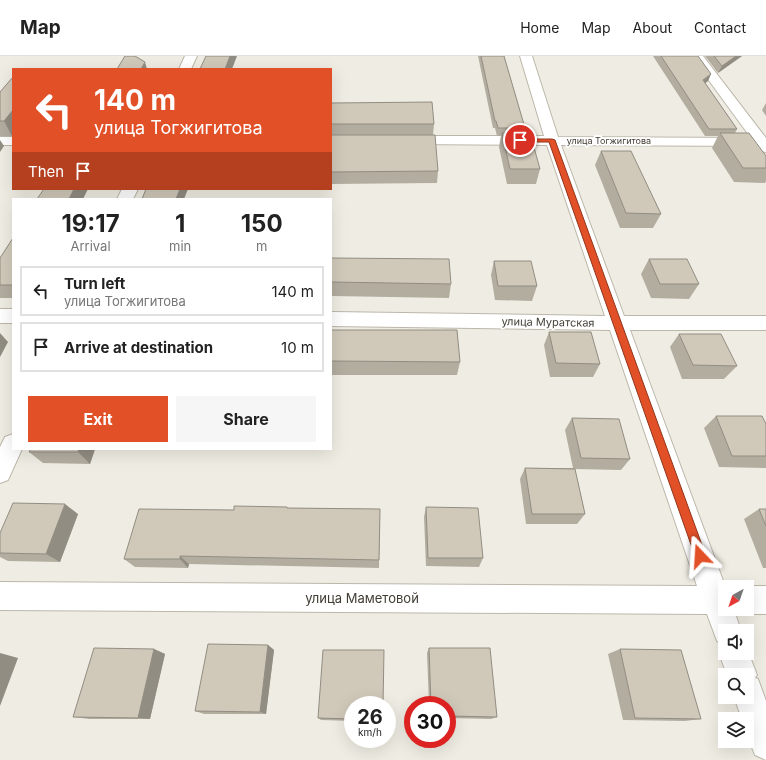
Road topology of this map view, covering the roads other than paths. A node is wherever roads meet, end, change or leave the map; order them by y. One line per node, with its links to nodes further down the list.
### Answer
1 (191, 56): 4 (street)
2 (526, 56): 6 (street)
3 (697, 56): 9 (street)
4 (185, 68)
5 (394, 140): 6 (street, улица Тогжигитова)
6 (552, 140): 9 (street, улица Тогжигитова); 13 (street)
7 (0, 141): 8 (street)
8 (12, 141)
9 (764, 144)
10 (0, 316): 11 (street)
11 (12, 316)
12 (332, 319): 13 (street, улица Муратская)
13 (618, 323): 14 (street, улица Муратская); 17 (street)
14 (766, 323)
15 (12, 446): 16 (street)
16 (0, 472)
17 (718, 595)
18 (0, 596): 19 (street, улица Маметовой)
19 (718, 600)
20 (754, 600): 21 (street)
21 (766, 600)
22 (752, 704): 23 (street)
23 (766, 744)

